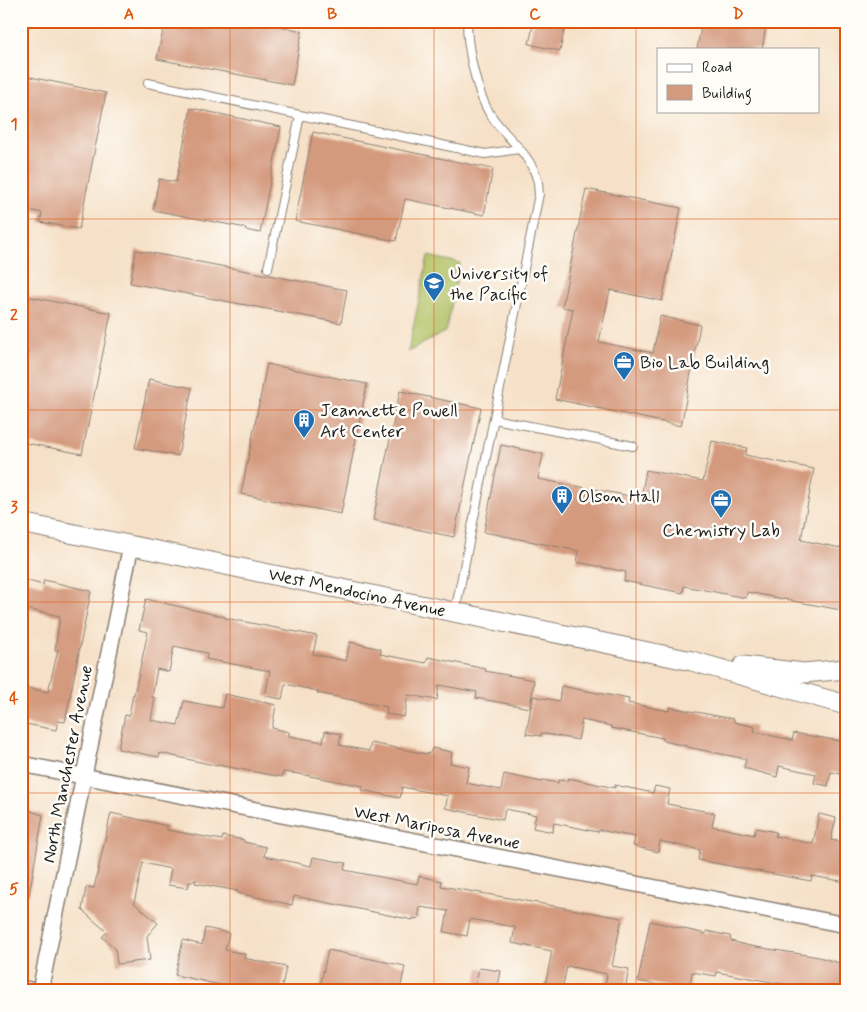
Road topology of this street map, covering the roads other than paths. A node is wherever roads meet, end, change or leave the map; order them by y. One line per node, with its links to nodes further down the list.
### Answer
1 (467, 21): 4 (lane)
2 (148, 83): 3 (lane)
3 (300, 116): 4 (lane); 5 (lane)
4 (519, 149): 6 (lane)
5 (268, 268)
6 (494, 419): 7 (lane); 10 (lane)
7 (634, 446)
8 (21, 523): 9 (street, West Mendocino Avenue)
9 (131, 545): 10 (street, West Mendocino Avenue); 15 (street, North Manchester Avenue)
10 (455, 612): 11 (street, West Mendocino Avenue)
11 (692, 661): 12 (street, West Mendocino Avenue); 13 (street, West Mendocino Avenue)
12 (846, 669)
13 (846, 705)
14 (21, 764): 15 (street, West Mariposa Avenue)
15 (83, 777): 16 (street, West Mariposa Avenue); 19 (street, North Manchester Avenue)
16 (846, 925)
17 (21, 988): 18 (street)
18 (36, 991)
19 (40, 991)

